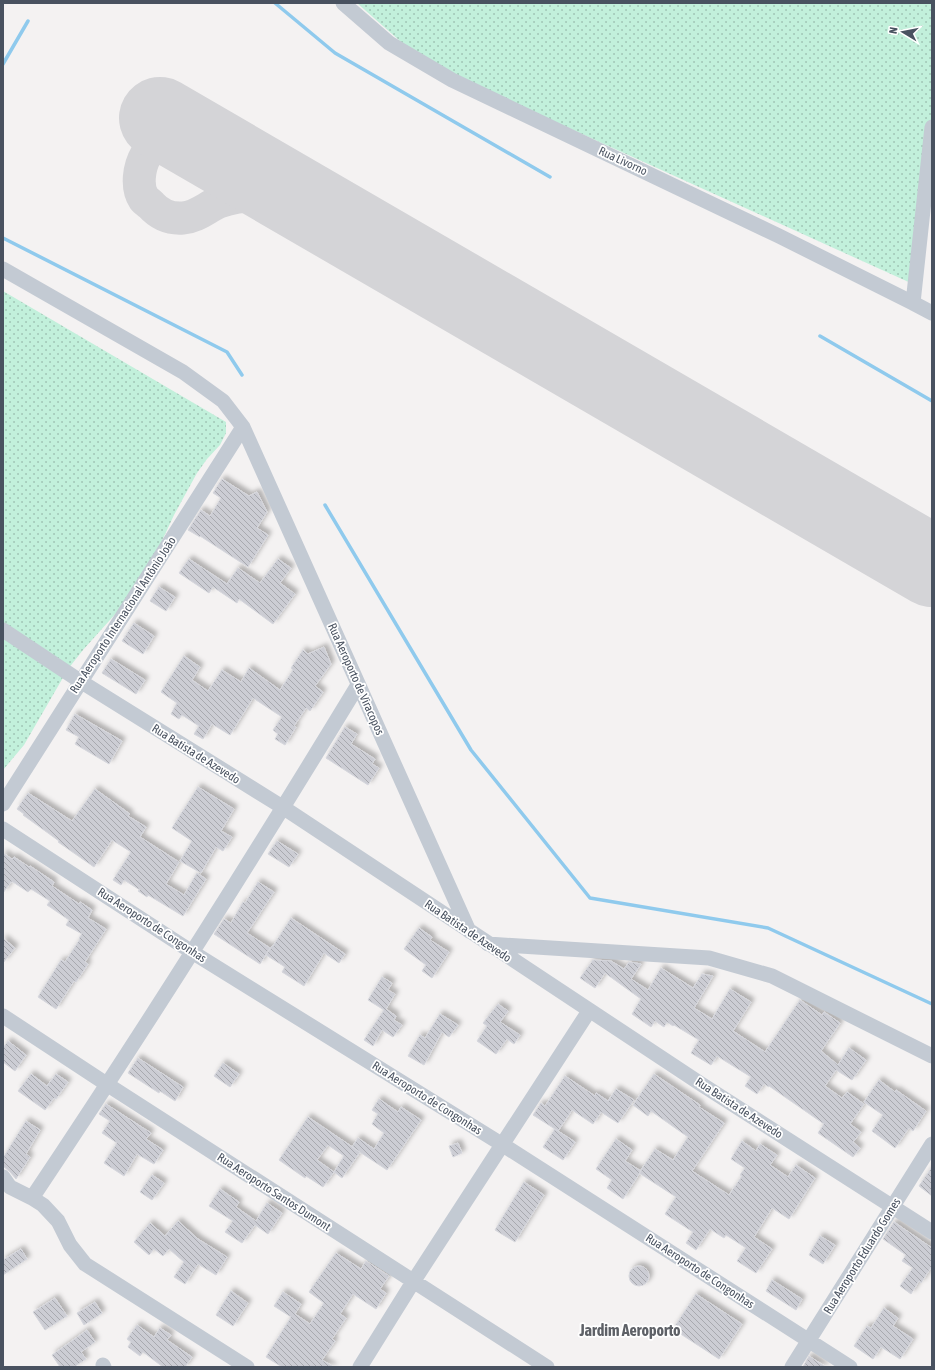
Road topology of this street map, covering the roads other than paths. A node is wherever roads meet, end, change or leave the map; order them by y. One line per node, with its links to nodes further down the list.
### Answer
1 (343, 3): 6 (street, Rua Livorno)
2 (932, 127): 4 (street)
3 (932, 248): 4 (street)
4 (918, 254): 6 (street)
5 (3, 269): 8 (street, Rua Aeroporto de Viracopos)
6 (913, 303): 7 (street, Rua Livorno)
7 (932, 313)
8 (244, 426): 10 (street, Rua Aeroporto Internacional Antônio João); 11 (street, Rua Aeroporto de Viracopos)
9 (3, 630): 10 (street, Rua Batista de Azevedo)
10 (80, 681): 12 (street, Rua Aeroporto Internacional Antônio João); 13 (street, Rua Batista de Azevedo)
11 (358, 684): 13 (street); 15 (street, Rua Aeroporto de Viracopos)
12 (3, 804)
13 (284, 808): 15 (street, Rua Batista de Azevedo); 17 (street)
14 (3, 829): 17 (street, Rua Aeroporto de Congonhas)
15 (468, 931): 16 (street, Rua Batista de Azevedo)
16 (487, 944): 18 (street, Rua Batista de Azevedo); 20 (street)
17 (192, 952): 21 (street); 23 (street, Rua Aeroporto de Congonhas)
18 (589, 1011): 23 (street); 26 (street, Rua Batista de Azevedo)
19 (3, 1016): 21 (street, Rua Aeroporto Santos Dumont)
20 (932, 1056)
21 (108, 1085): 25 (street); 28 (street, Rua Aeroporto Santos Dumont)
22 (932, 1144): 26 (street, Rua Aeroporto Eduardo Gomes)
23 (502, 1145): 28 (street); 29 (street, Rua Aeroporto de Congonhas)
24 (3, 1177): 25 (street)
25 (32, 1198): 30 (street)
26 (893, 1207): 27 (street, Rua Batista de Azevedo); 29 (street, Rua Aeroporto Eduardo Gomes)
27 (932, 1232)
28 (413, 1282): 31 (street); 32 (street, Rua Aeroporto Santos Dumont)
29 (808, 1341): 33 (street, Rua Aeroporto Eduardo Gomes); 34 (street, Rua Aeroporto de Congonhas)
30 (247, 1367)
31 (360, 1367)
32 (547, 1367)
33 (792, 1367)
34 (850, 1367)

